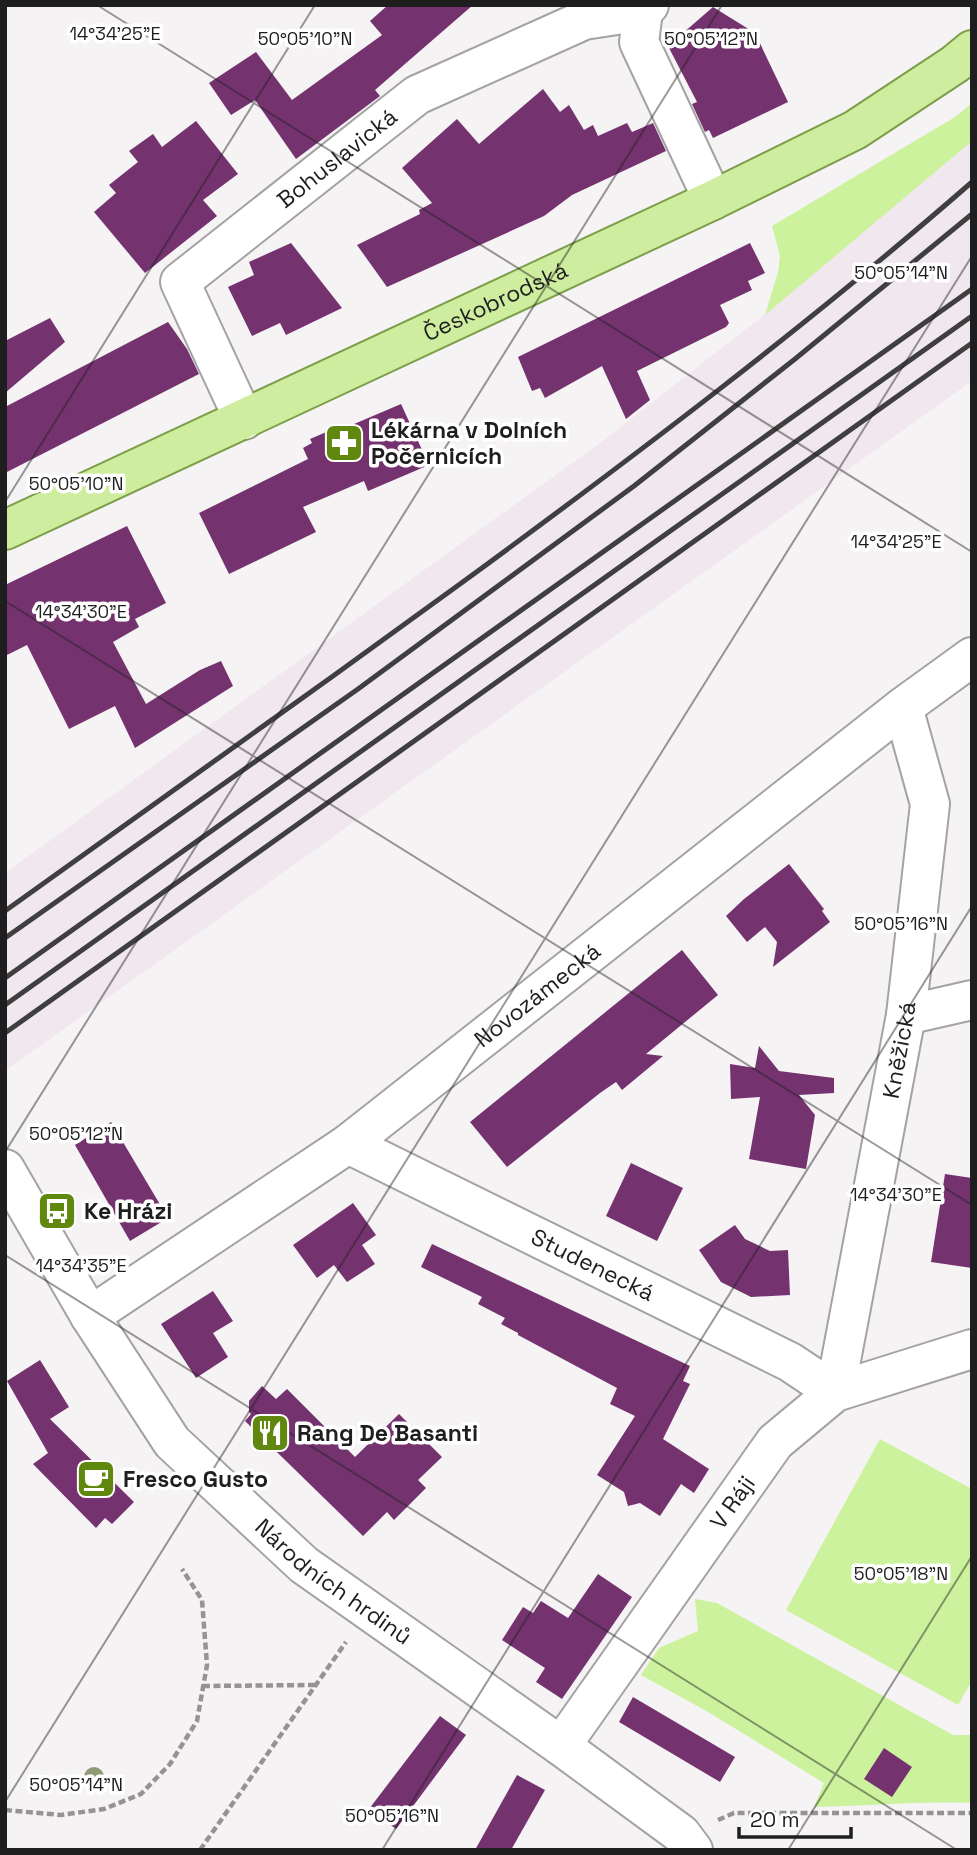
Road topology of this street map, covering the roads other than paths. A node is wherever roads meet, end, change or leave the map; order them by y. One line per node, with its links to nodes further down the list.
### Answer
1 (646, 8): 3 (street); 4 (street, Bohuslavická)
2 (972, 50): 3 (main road, Českobrodská)
3 (713, 200): 4 (main road, Českobrodská)
4 (244, 420): 5 (main road, Českobrodská)
5 (5, 530)
6 (972, 657): 7 (street, Novozámecká)
7 (903, 707): 9 (street, Kněžická); 10 (street, Novozámecká)
8 (972, 1000): 9 (street)
9 (906, 1015): 14 (street, Kněžická)
10 (348, 1144): 12 (street, Novozámecká); 14 (street, Studenecká)
11 (5, 1169): 12 (street, Národních hrdinů)
12 (90, 1316): 15 (street, Národních hrdinů)
13 (972, 1349): 14 (street, V Ráji)
14 (835, 1392): 15 (street, V Ráji)
15 (561, 1746): 16 (street, Národních hrdinů)
16 (687, 1842)

